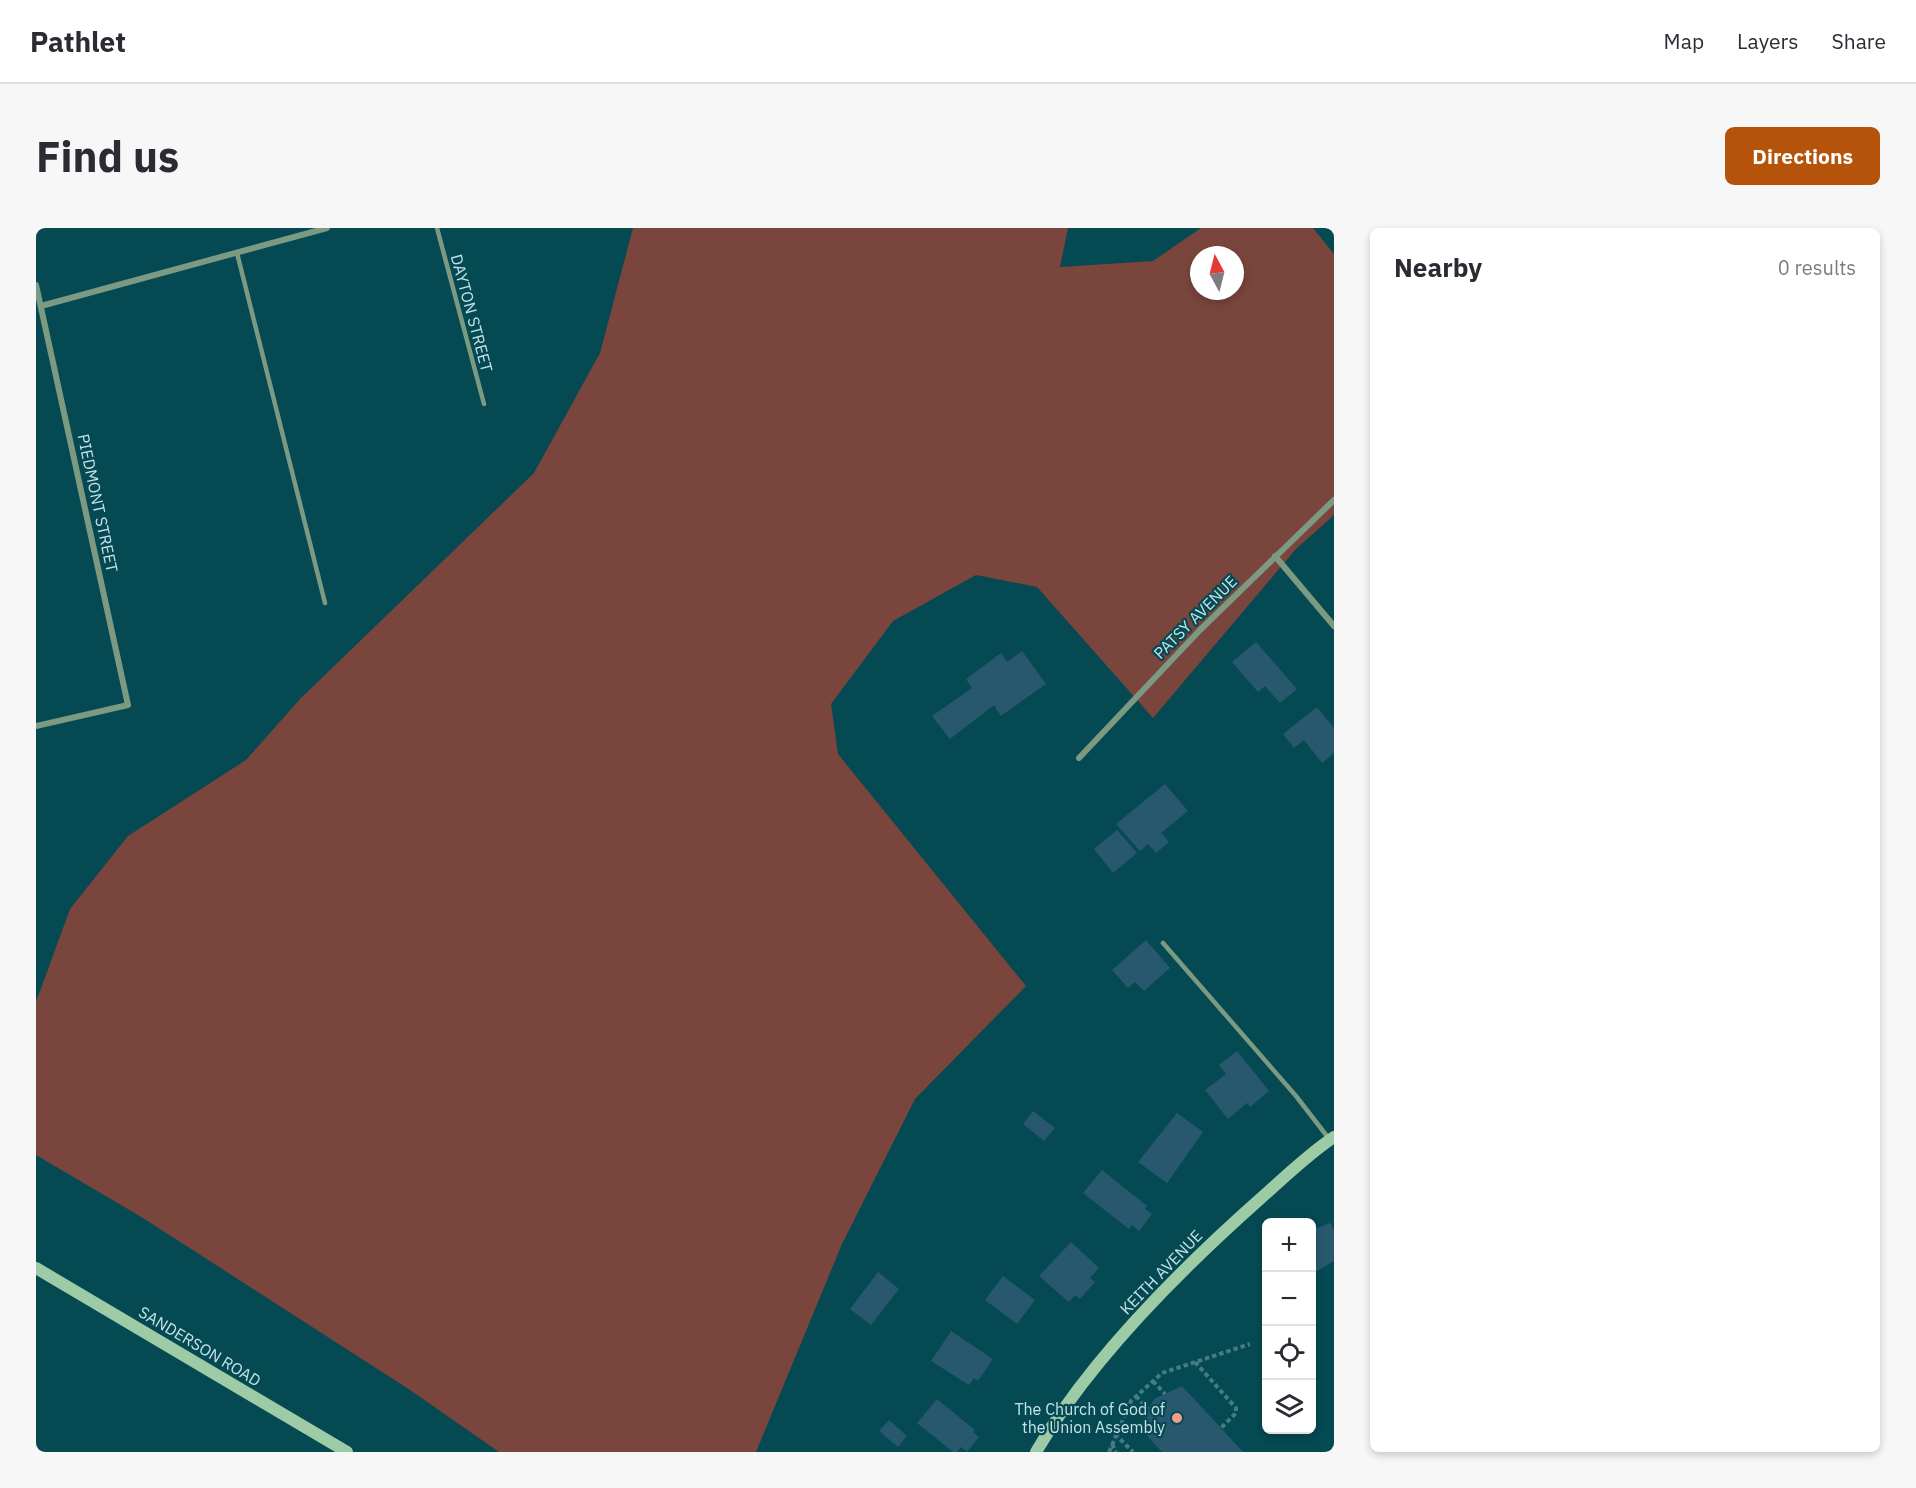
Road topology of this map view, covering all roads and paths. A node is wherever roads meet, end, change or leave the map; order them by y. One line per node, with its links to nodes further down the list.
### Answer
1 (327, 228): 3 (street)
2 (437, 228): 6 (lane, DAYTON STREET)
3 (237, 253): 5 (street); 9 (lane)
4 (36, 285): 5 (street, PIEDMONT STREET)
5 (41, 306): 11 (street, PIEDMONT STREET)
6 (484, 404)
7 (1334, 500): 8 (street, PATSY AVENUE)
8 (1275, 556): 10 (street); 12 (street, PATSY AVENUE)
9 (325, 603)
10 (1334, 626)
11 (36, 726)
12 (1079, 758)
13 (1163, 943): 14 (lane)
14 (1332, 1138): 26 (street, KEITH AVENUE)
15 (36, 1268): 25 (street, SANDERSON ROAD)
16 (1250, 1344): 17 (path)
17 (1195, 1362): 18 (path); 22 (path)
18 (1153, 1381): 19 (path); 20 (path)
19 (1165, 1394)
20 (1136, 1396): 21 (path); 23 (path)
21 (1148, 1409)
22 (1221, 1428)
23 (1115, 1434): 24 (path); 29 (path)
24 (1112, 1444): 27 (path); 28 (path)
25 (347, 1452)
26 (1036, 1452)
27 (1108, 1452)
28 (1116, 1452)
29 (1133, 1452)

